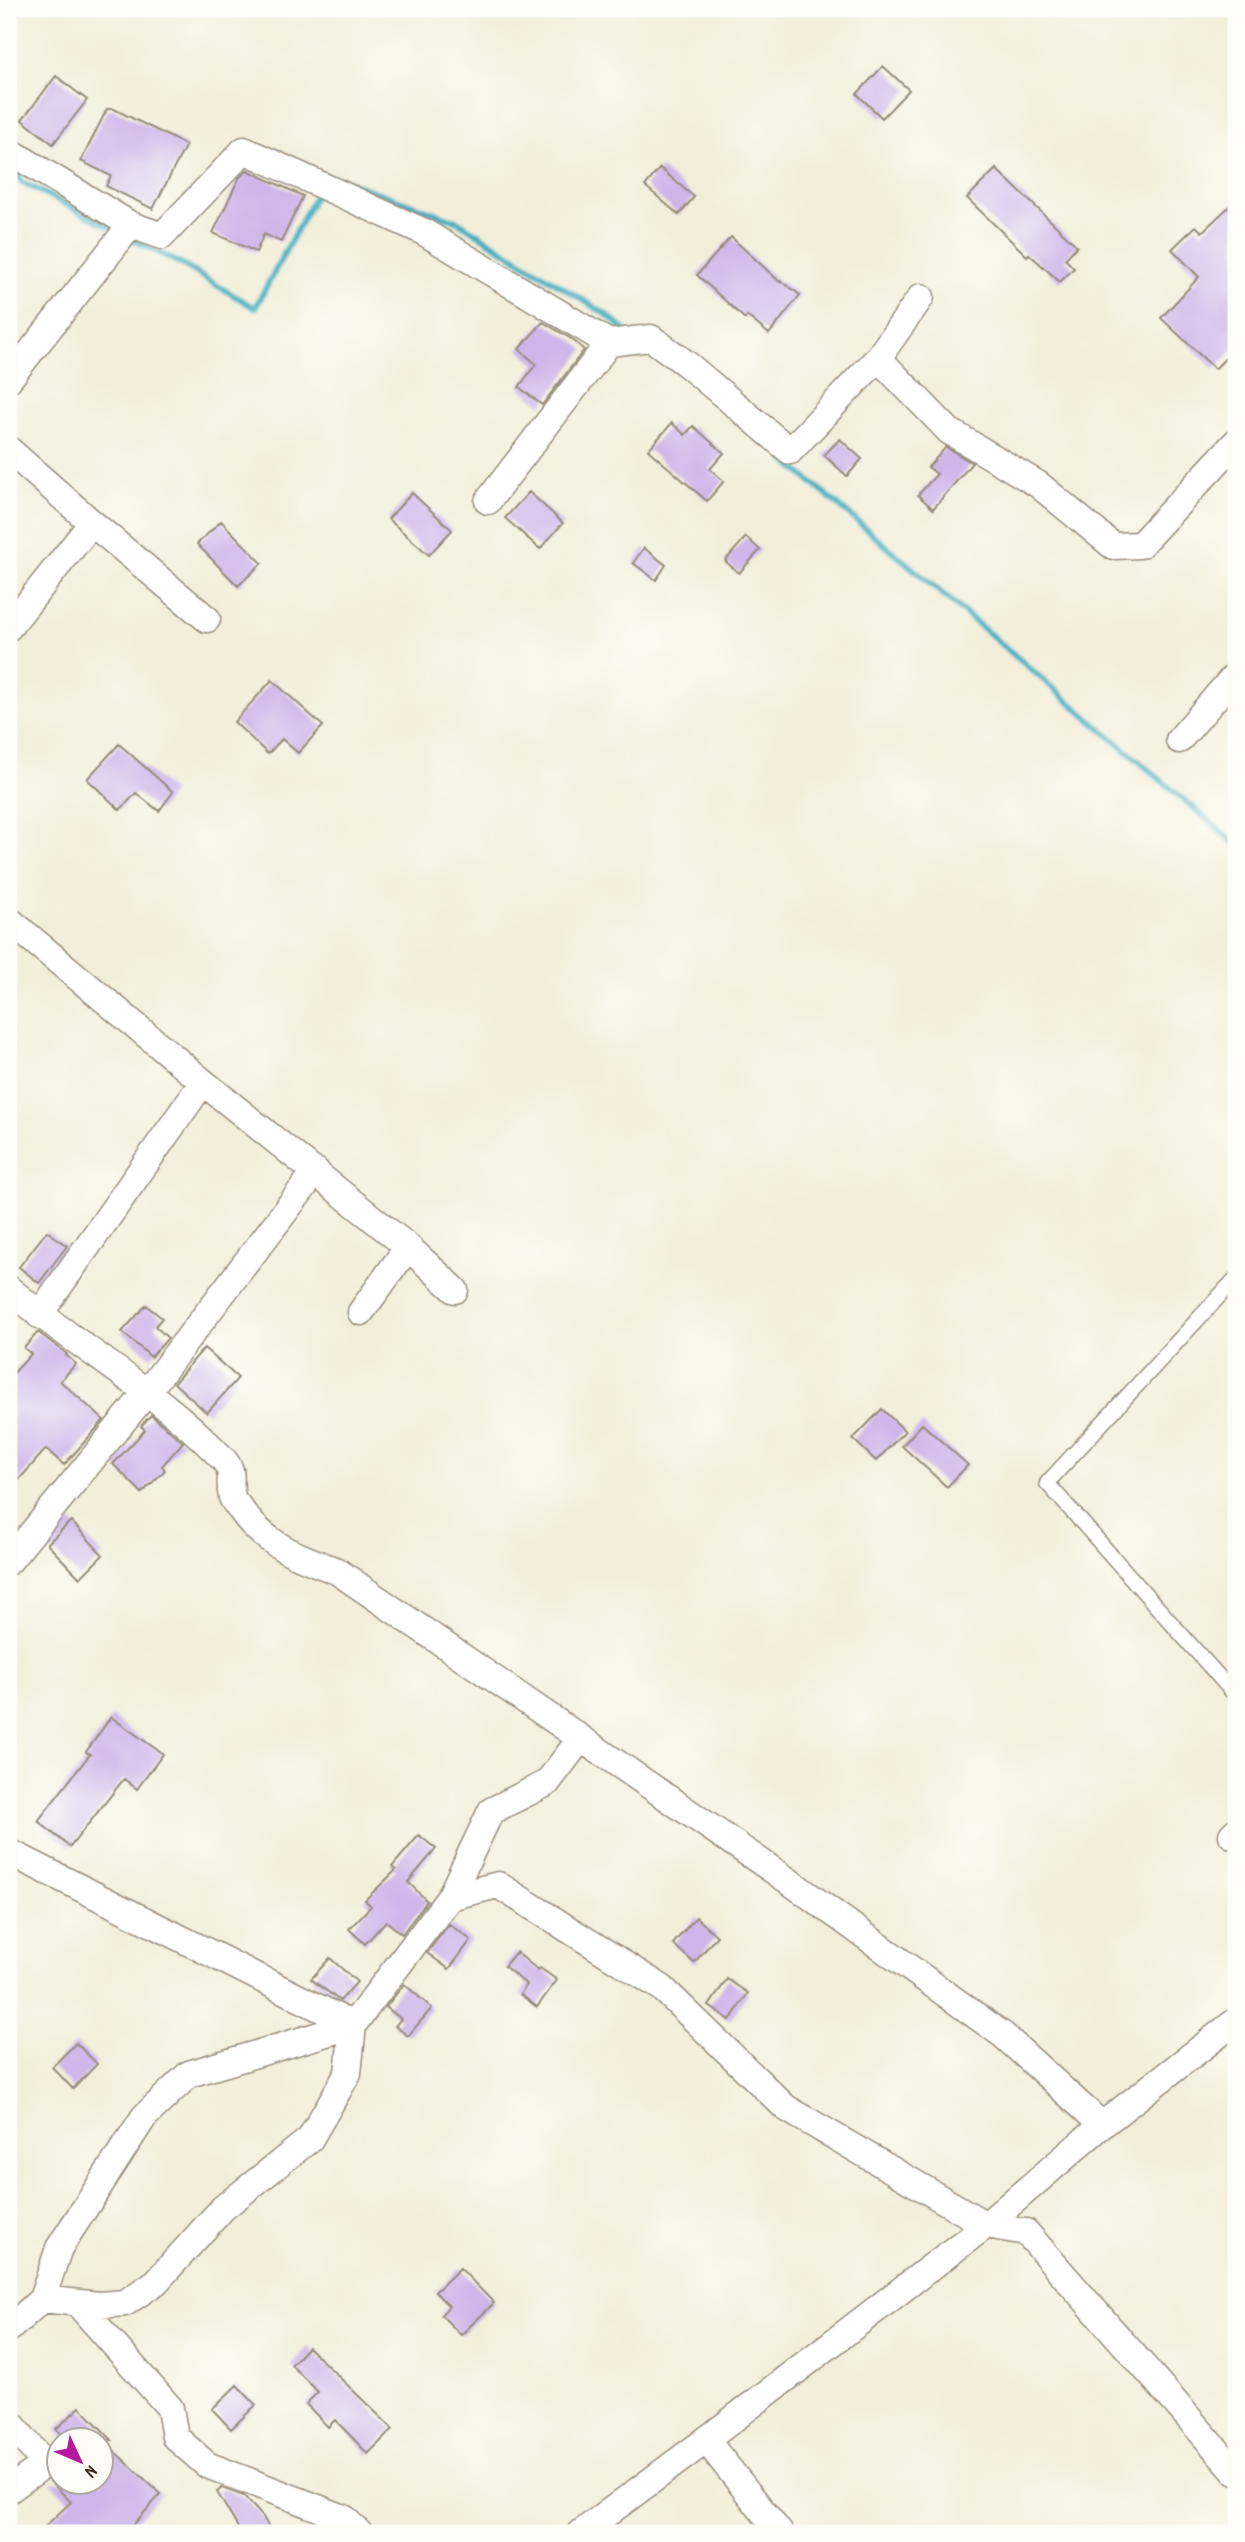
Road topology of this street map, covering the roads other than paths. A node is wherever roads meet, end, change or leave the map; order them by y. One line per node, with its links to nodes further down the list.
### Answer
1 (18, 157): 2 (street)
2 (126, 231): 4 (street); 6 (street)
3 (921, 297): 5 (street)
4 (627, 341): 5 (street); 9 (street)
5 (878, 358): 7 (street)
6 (9, 379)
7 (1236, 442)
8 (9, 450): 10 (street)
9 (488, 501)
10 (92, 523): 11 (street); 12 (street)
11 (207, 619)
12 (9, 627)
13 (1236, 674): 14 (street)
14 (1179, 740)
15 (9, 920): 16 (street)
16 (203, 1082): 17 (street); 23 (street)
17 (316, 1171): 18 (street); 24 (street)
18 (408, 1247): 21 (street); 22 (street)
19 (1236, 1278): 26 (lane)
20 (9, 1289): 23 (street)
21 (456, 1290)
22 (361, 1312)
23 (39, 1315): 24 (street)
24 (147, 1392): 25 (street); 27 (street)
25 (9, 1561)
26 (1236, 1696)
27 (581, 1738): 29 (street); 32 (street)
28 (9, 1852): 31 (street)
29 (450, 1897): 31 (street); 33 (street)
30 (1236, 2021): 32 (street)
31 (353, 2025): 34 (street); 35 (street)
32 (1102, 2125): 33 (street)
33 (986, 2225): 38 (street); 39 (street)
34 (42, 2300): 35 (street); 36 (street)
35 (77, 2303): 41 (street)
36 (9, 2329)
37 (9, 2421): 40 (street)
38 (706, 2440): 42 (street); 43 (street)
39 (1236, 2472)
40 (9, 2490)
41 (343, 2528)
42 (580, 2533)
43 (780, 2533)

